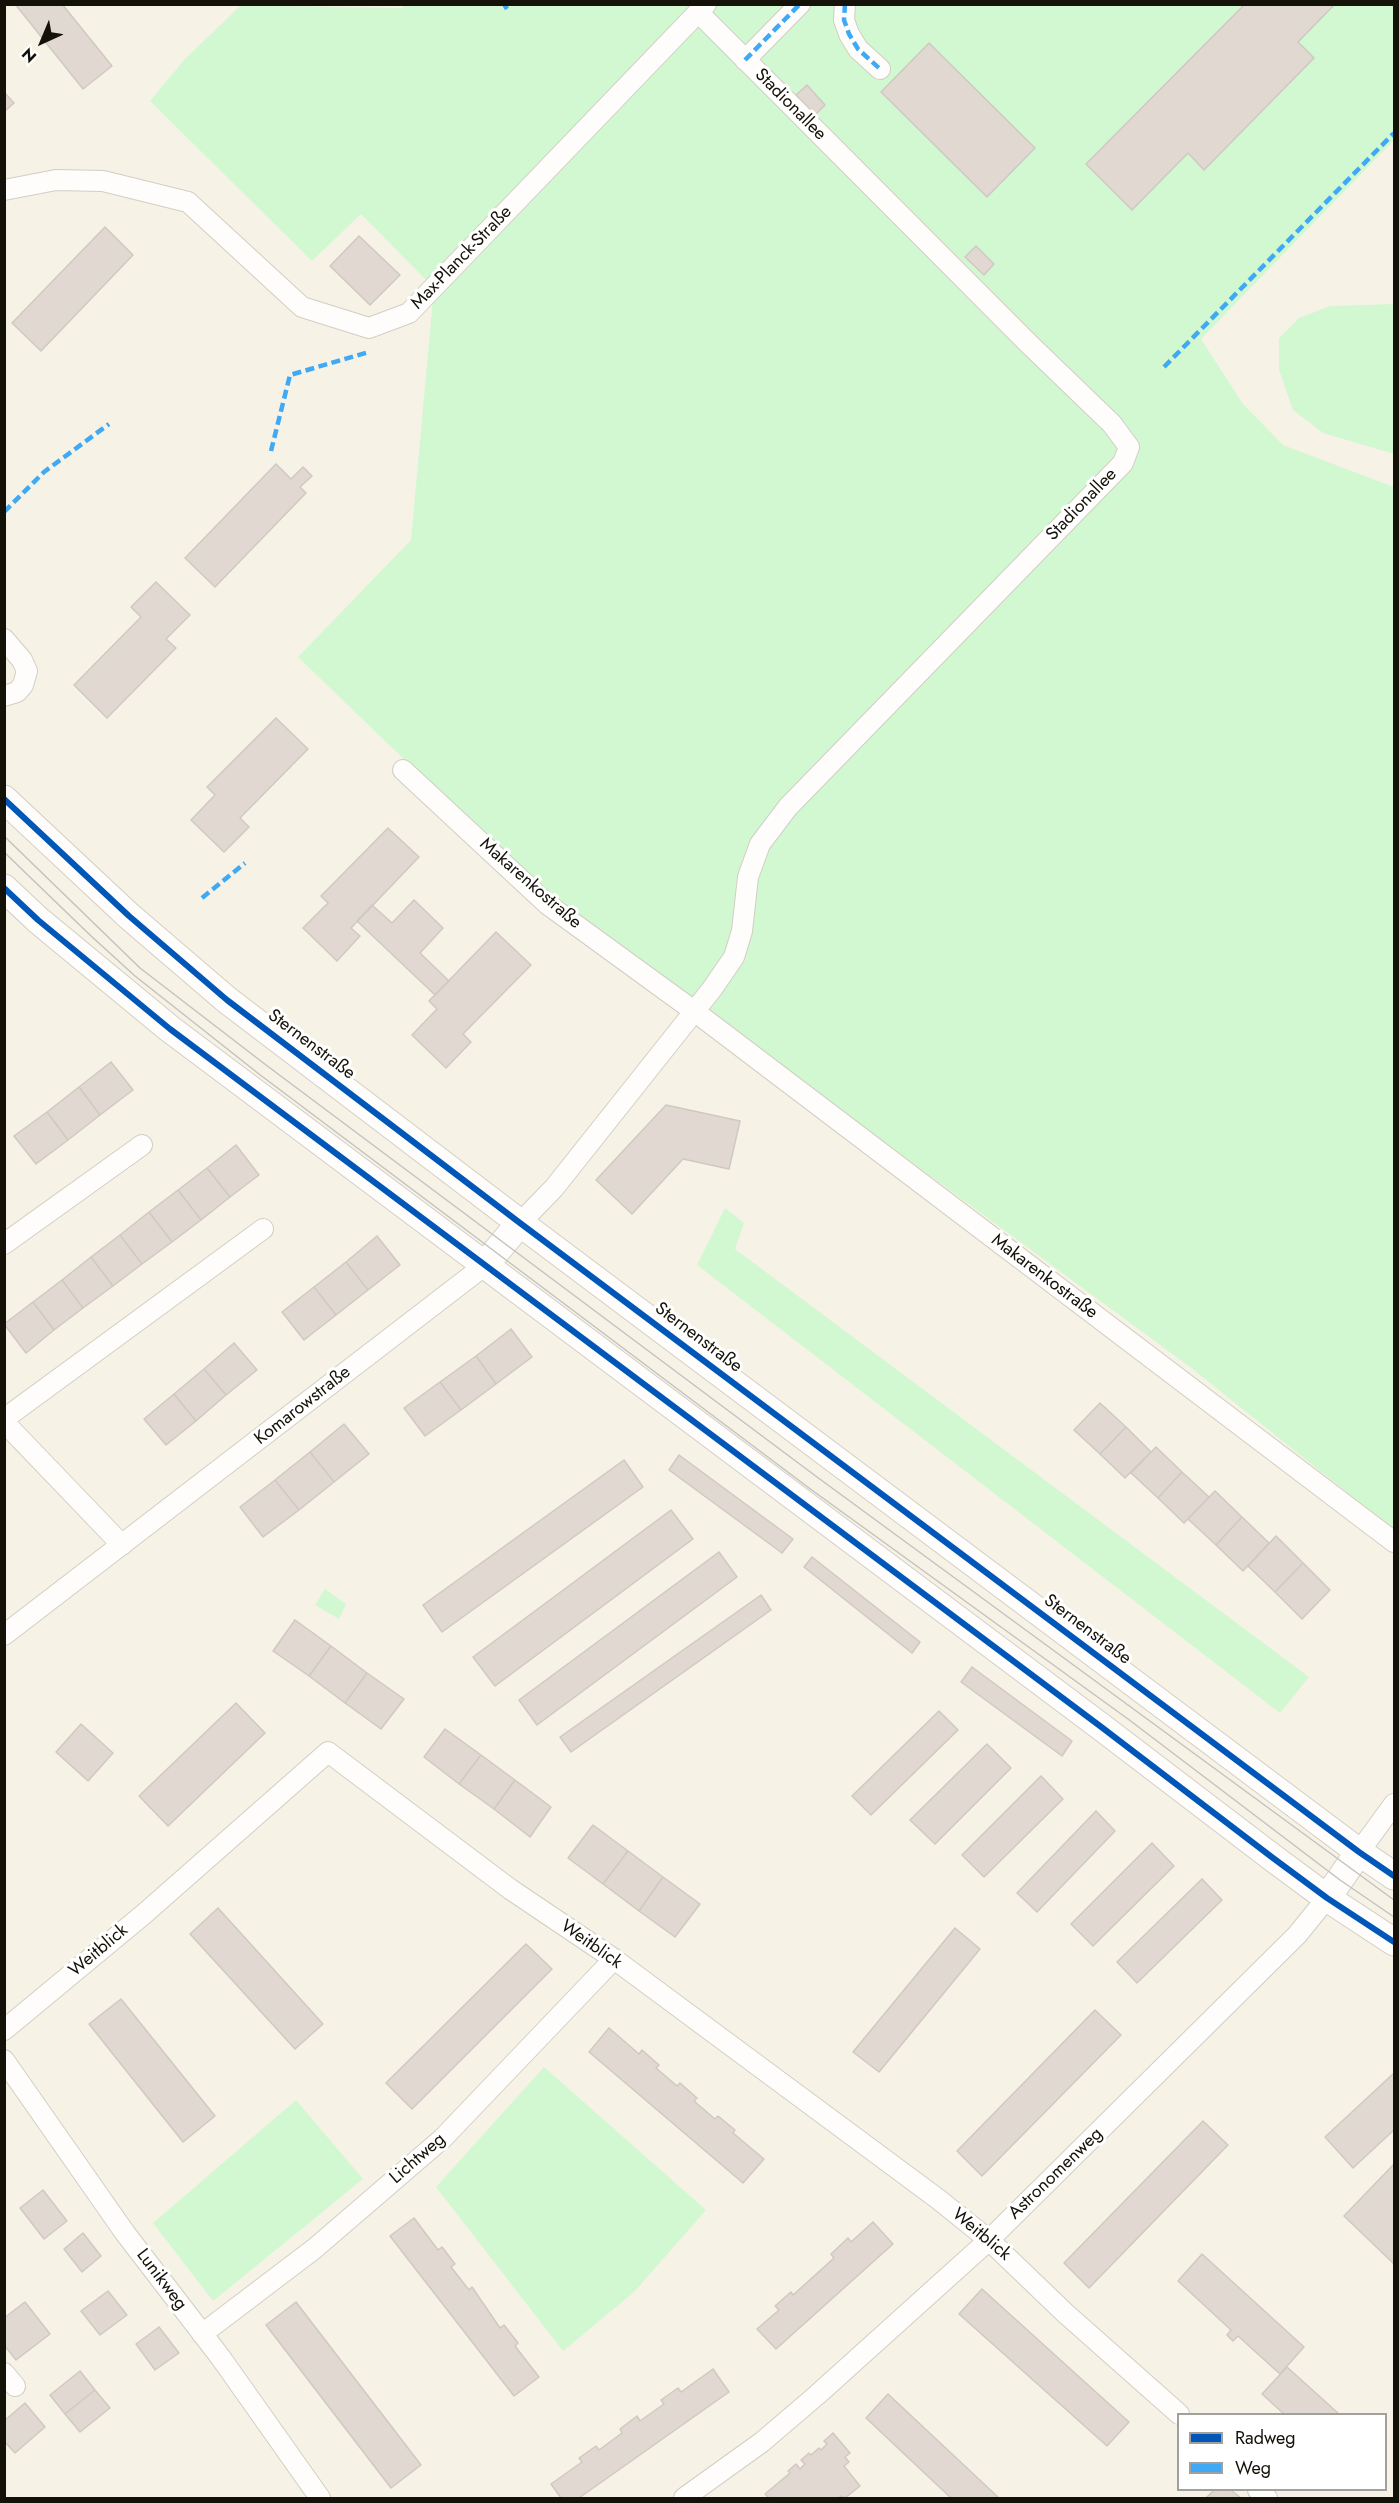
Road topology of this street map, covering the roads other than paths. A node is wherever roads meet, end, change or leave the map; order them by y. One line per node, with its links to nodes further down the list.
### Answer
1 (800, 4): 4 (street)
2 (845, 4): 5 (street)
3 (702, 8): 4 (street, Stadionallee); 6 (street, Max-Planck-Straße)
4 (745, 60): 12 (street, Stadionallee)
5 (880, 69)
6 (4, 190)
7 (4, 639): 8 (street)
8 (4, 696)
9 (403, 770): 12 (street, Makarenkostraße)
10 (4, 799): 14 (street, Sternenstraße)
11 (4, 888): 17 (street)
12 (694, 1011): 14 (street); 19 (street, Makarenkostraße)
13 (142, 1145): 16 (street)
14 (520, 1223): 17 (street); 23 (street, Sternenstraße)
15 (263, 1229): 18 (street)
16 (4, 1244)
17 (484, 1266): 20 (street, Komarowstraße); 25 (street)
18 (4, 1421): 20 (street)
19 (1395, 1542)
20 (122, 1545): 21 (street, Komarowstraße)
21 (4, 1635)
22 (1395, 1804): 23 (street)
23 (1359, 1852): 24 (street, Sternenstraße); 25 (street)
24 (1395, 1876)
25 (1327, 1898): 26 (street); 30 (street, Astronomenweg)
26 (1395, 1942)
27 (614, 1959): 28 (street, Weitblick); 30 (street, Weitblick); 31 (street, Lichtweg)
28 (4, 2030)
29 (4, 2060): 31 (street, Lunikweg)
30 (989, 2240): 32 (street, Weitblick); 34 (street, Astronomenweg)
31 (202, 2334): 33 (street, Lunikweg)
32 (1177, 2413)
33 (320, 2499)
34 (684, 2499)

